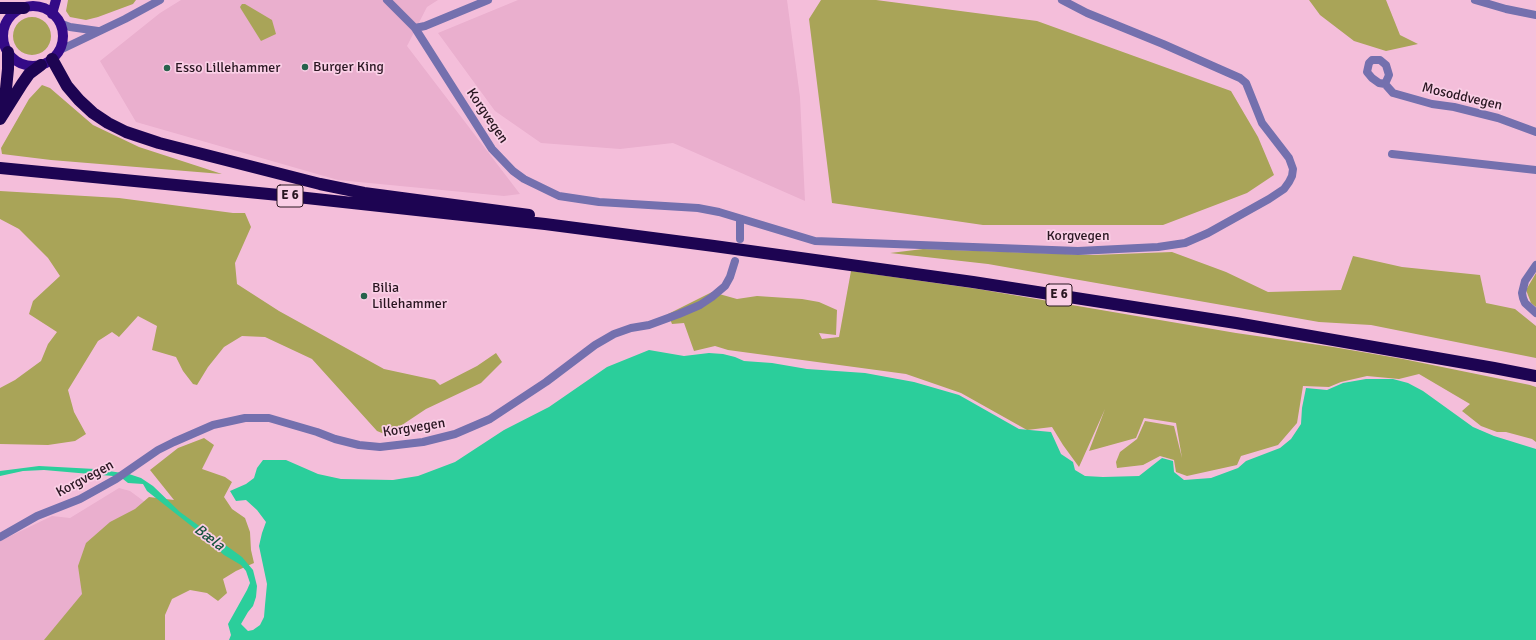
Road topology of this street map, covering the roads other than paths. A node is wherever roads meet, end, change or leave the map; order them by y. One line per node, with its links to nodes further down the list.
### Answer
1 (56, 0): 9 (main road)
2 (160, 0): 12 (street)
3 (387, 0): 11 (street, Korgvegen)
4 (488, 0): 11 (street)
5 (1062, 0): 21 (street, Korgvegen)
6 (1475, 0): 10 (street)
7 (33, 5): 8 (highway); 9 (main road); 13 (main road)
8 (0, 8)
9 (53, 15): 12 (street); 14 (main road)
10 (1536, 15)
11 (415, 28): 21 (street, Korgvegen)
12 (99, 31): 14 (street)
13 (8, 52): 14 (main road); 16 (highway)
14 (50, 58): 16 (highway); 22 (highway)
15 (1385, 84): 17 (street, Mosoddvegen)
16 (2, 115)
17 (1536, 132)
18 (1392, 154): 20 (street)
19 (0, 168): 22 (highway, E 6)
20 (1536, 170)
21 (740, 219): 23 (street)
22 (580, 228): 27 (highway, E 6)
23 (740, 238)
24 (735, 261): 28 (street, Korgvegen)
25 (1536, 265): 26 (street)
26 (1536, 313)
27 (1536, 376)
28 (0, 537)

